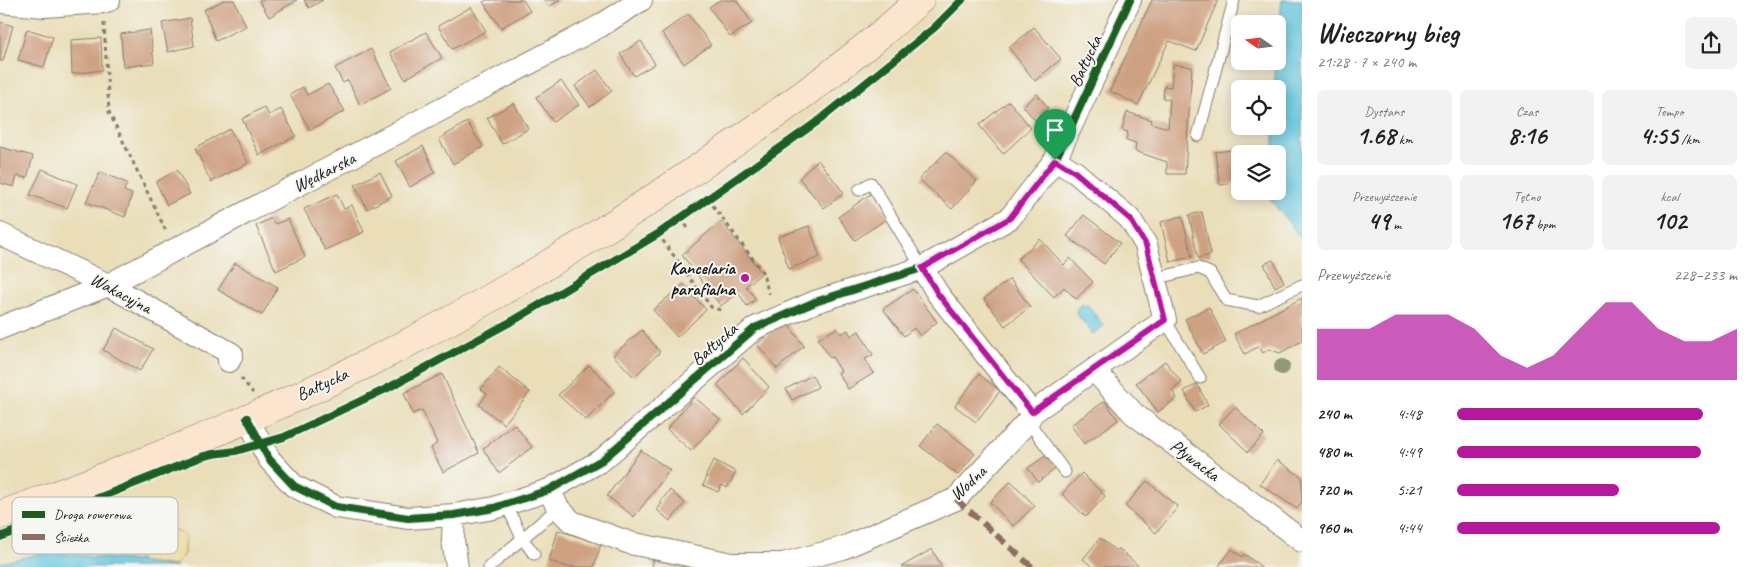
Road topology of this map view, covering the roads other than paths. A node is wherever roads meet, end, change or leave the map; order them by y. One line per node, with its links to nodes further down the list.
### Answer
1 (641, 0): 13 (street, Wędkarska)
2 (920, 0): 21 (main road, Bałtycka)
3 (1130, 0): 8 (street, Bałtycka)
4 (1234, 0): 7 (lane)
5 (106, 1): 6 (street)
6 (0, 2)
7 (1198, 136)
8 (1055, 160): 11 (street, Bałtycka); 12 (street)
9 (860, 190): 11 (lane)
10 (0, 234): 13 (street, Wakacyjna)
11 (922, 268): 20 (street); 24 (street, Bałtycka)
12 (1154, 279): 14 (lane); 15 (street)
13 (108, 285): 16 (street, Wędkarska); 17 (street, Wakacyjna)
14 (1302, 285)
15 (1165, 320): 18 (street, Wodna); 19 (lane)
16 (0, 328)
17 (229, 361)
18 (1095, 371): 20 (street, Wodna); 30 (street, Pływacka)
19 (1200, 378)
20 (1030, 417): 22 (lane); 32 (street, Wodna)
21 (247, 418): 23 (main road, Bałtycka); 28 (street, Bałtycka)
22 (1065, 472)
23 (50, 497)
24 (554, 499): 25 (street, Bałtycka); 29 (lane); 32 (street, Wodna)
25 (506, 504): 28 (street, Bałtycka); 29 (lane)
26 (12, 511): 27 (main road, Bałtycka)
27 (0, 515)
28 (454, 515): 33 (street)
29 (522, 538): 31 (lane); 34 (lane)
30 (1302, 542)
31 (534, 554)
32 (731, 566)
33 (458, 567)
34 (489, 567)

